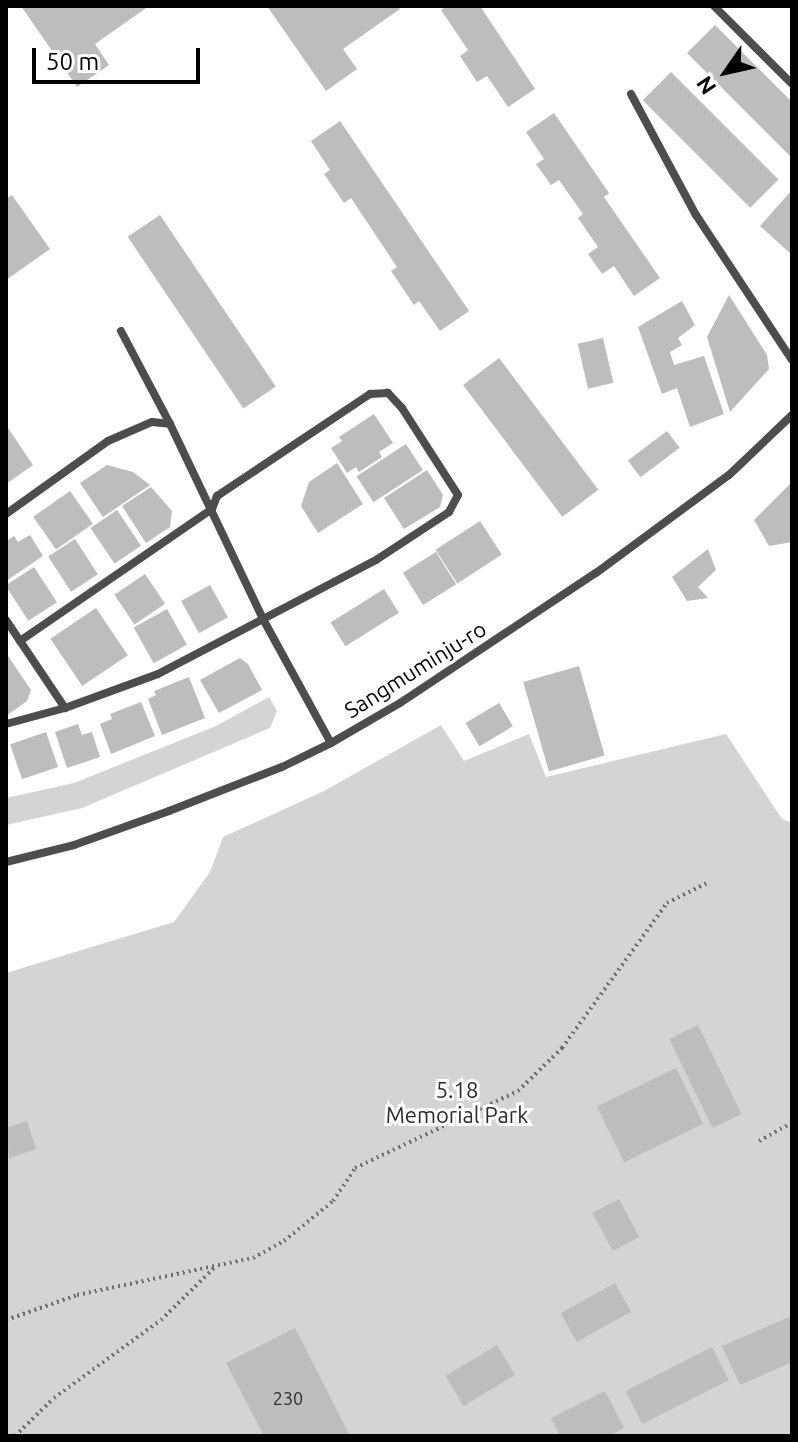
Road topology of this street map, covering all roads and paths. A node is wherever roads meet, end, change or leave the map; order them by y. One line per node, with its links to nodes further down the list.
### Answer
1 (714, 6): 2 (street)
2 (792, 84)
3 (631, 94): 5 (street)
4 (121, 331): 7 (street)
5 (792, 360)
6 (792, 415): 15 (street, Sangmuminju-ro)
7 (170, 424): 8 (street); 9 (street)
8 (212, 509): 10 (street); 10 (street); 12 (street)
9 (6, 514)
10 (263, 619): 13 (street); 15 (street)
11 (6, 620): 12 (street)
12 (20, 641): 13 (street)
13 (65, 708): 14 (street)
14 (6, 724)
15 (331, 743): 16 (street, Sangmuminju-ro)
16 (6, 862)
17 (707, 883): 20 (path)
18 (792, 1123): 19 (path)
19 (759, 1141)
20 (217, 1266): 21 (path); 22 (path)
21 (6, 1320)
22 (15, 1436)

